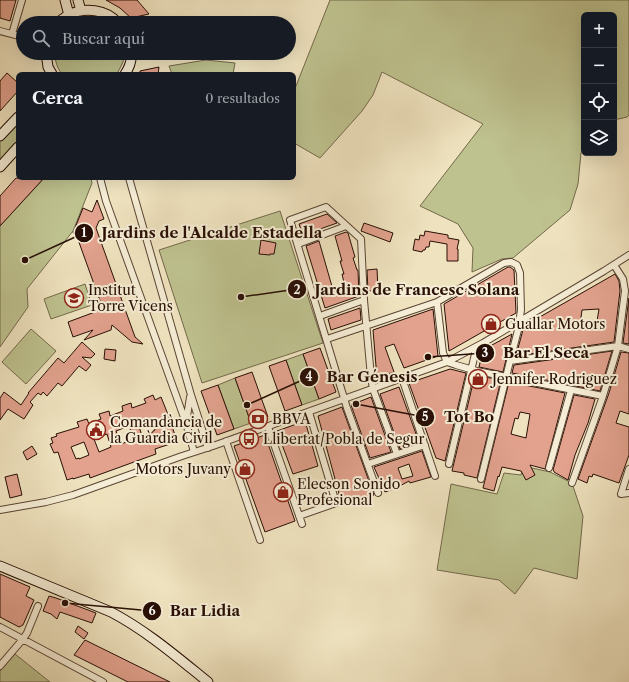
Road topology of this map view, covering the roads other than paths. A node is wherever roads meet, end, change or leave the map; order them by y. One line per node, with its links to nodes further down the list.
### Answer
1 (22, 0): 6 (street)
2 (65, 0): 5 (main road)
3 (78, 0): 4 (main road)
4 (81, 11): 5 (main road); 7 (main road)
5 (69, 15)
6 (17, 16)
7 (109, 16)
8 (16, 20): 10 (street)
9 (0, 31): 10 (street)
10 (12, 34): 11 (street)
11 (16, 35)
12 (47, 60): 14 (main road)
13 (130, 60): 15 (main road)
14 (51, 72)
15 (126, 72)
16 (16, 119): 17 (main road)
17 (0, 136)
18 (16, 150): 19 (main road)
19 (0, 167)
20 (101, 180): 47 (street)
21 (130, 180): 43 (street)
22 (346, 226): 23 (street); 23 (street); 27 (street)
23 (298, 244): 29 (street)
24 (629, 255): 25 (street)
25 (614, 265): 26 (street); 30 (street)
26 (626, 279): 33 (street)
27 (364, 300): 29 (street); 31 (street)
28 (437, 302): 30 (street); 31 (street); 37 (street)
29 (320, 316): 32 (street)
30 (520, 322): 34 (street); 36 (street)
31 (367, 326): 32 (street); 41 (street)
32 (327, 339): 45 (street)
33 (618, 346): 35 (street); 36 (street); 44 (street)
34 (475, 348): 37 (street); 38 (street)
35 (629, 349)
36 (510, 361): 39 (street)
37 (447, 362): 38 (street); 40 (street)
38 (472, 370): 39 (street); 55 (street)
39 (506, 377): 42 (street); 59 (street)
40 (402, 378): 41 (street); 50 (street)
41 (373, 389): 45 (street); 53 (street)
42 (571, 390): 44 (street); 56 (street)
43 (191, 395): 47 (street); 51 (street)
44 (603, 396): 60 (street)
45 (345, 399): 46 (street); 54 (street)
46 (309, 412): 48 (street); 64 (street)
47 (186, 423): 52 (street)
48 (268, 427): 49 (street); 64 (street)
49 (226, 441): 51 (street); 66 (street)
50 (425, 445): 53 (street); 58 (street)
51 (208, 448): 52 (street)
52 (194, 452): 63 (street)
53 (397, 454): 54 (street)
54 (368, 464): 61 (street)
55 (449, 464)
56 (549, 468)
57 (629, 470): 62 (street)
58 (435, 476)
59 (481, 479)
60 (572, 483)
61 (378, 493)
62 (629, 493)
63 (0, 510)
64 (299, 516): 65 (street)
65 (302, 524)
66 (260, 540)
67 (0, 566): 73 (main road)
68 (38, 606): 70 (street)
69 (0, 627): 70 (street)
70 (23, 639): 71 (street); 72 (street)
71 (0, 666)
72 (104, 682)
73 (208, 682)

